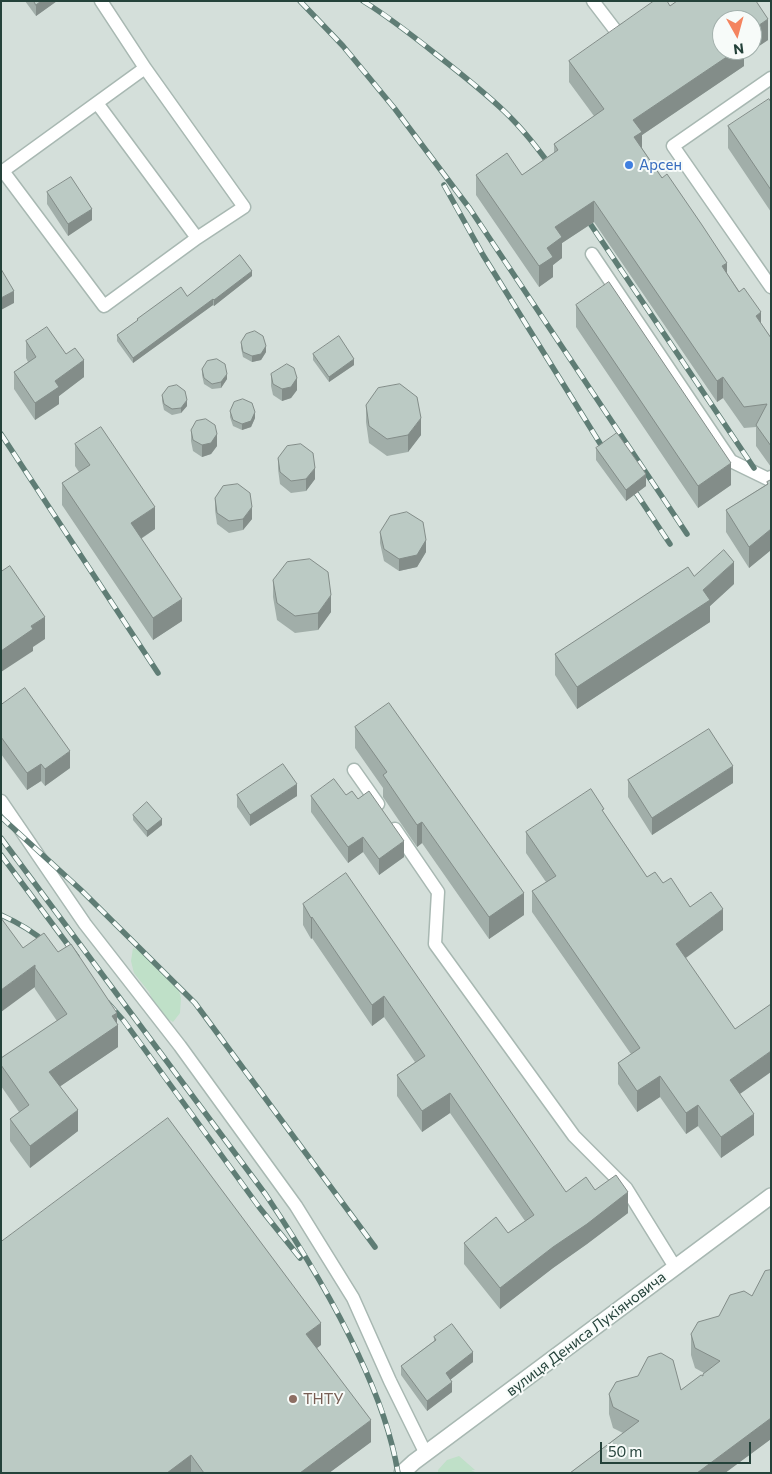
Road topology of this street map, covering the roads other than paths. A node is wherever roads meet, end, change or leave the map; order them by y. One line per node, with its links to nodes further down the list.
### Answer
1 (101, 1): 4 (lane)
2 (593, 1): 3 (lane)
3 (635, 24)
4 (145, 68): 6 (lane); 8 (lane)
5 (770, 79): 10 (lane)
6 (97, 103): 7 (lane); 8 (lane)
7 (2, 171): 8 (lane)
8 (197, 238)
9 (592, 254): 11 (lane)
10 (771, 287)
11 (771, 477)
12 (354, 770): 15 (lane)
13 (1, 801): 16 (lane)
14 (771, 1196): 15 (street, вулиця Дениса Лукіяновича)
15 (675, 1267): 16 (street, вулиця Дениса Лукіяновича)
16 (426, 1454): 17 (street, вулиця Дениса Лукіяновича)
17 (402, 1473)

